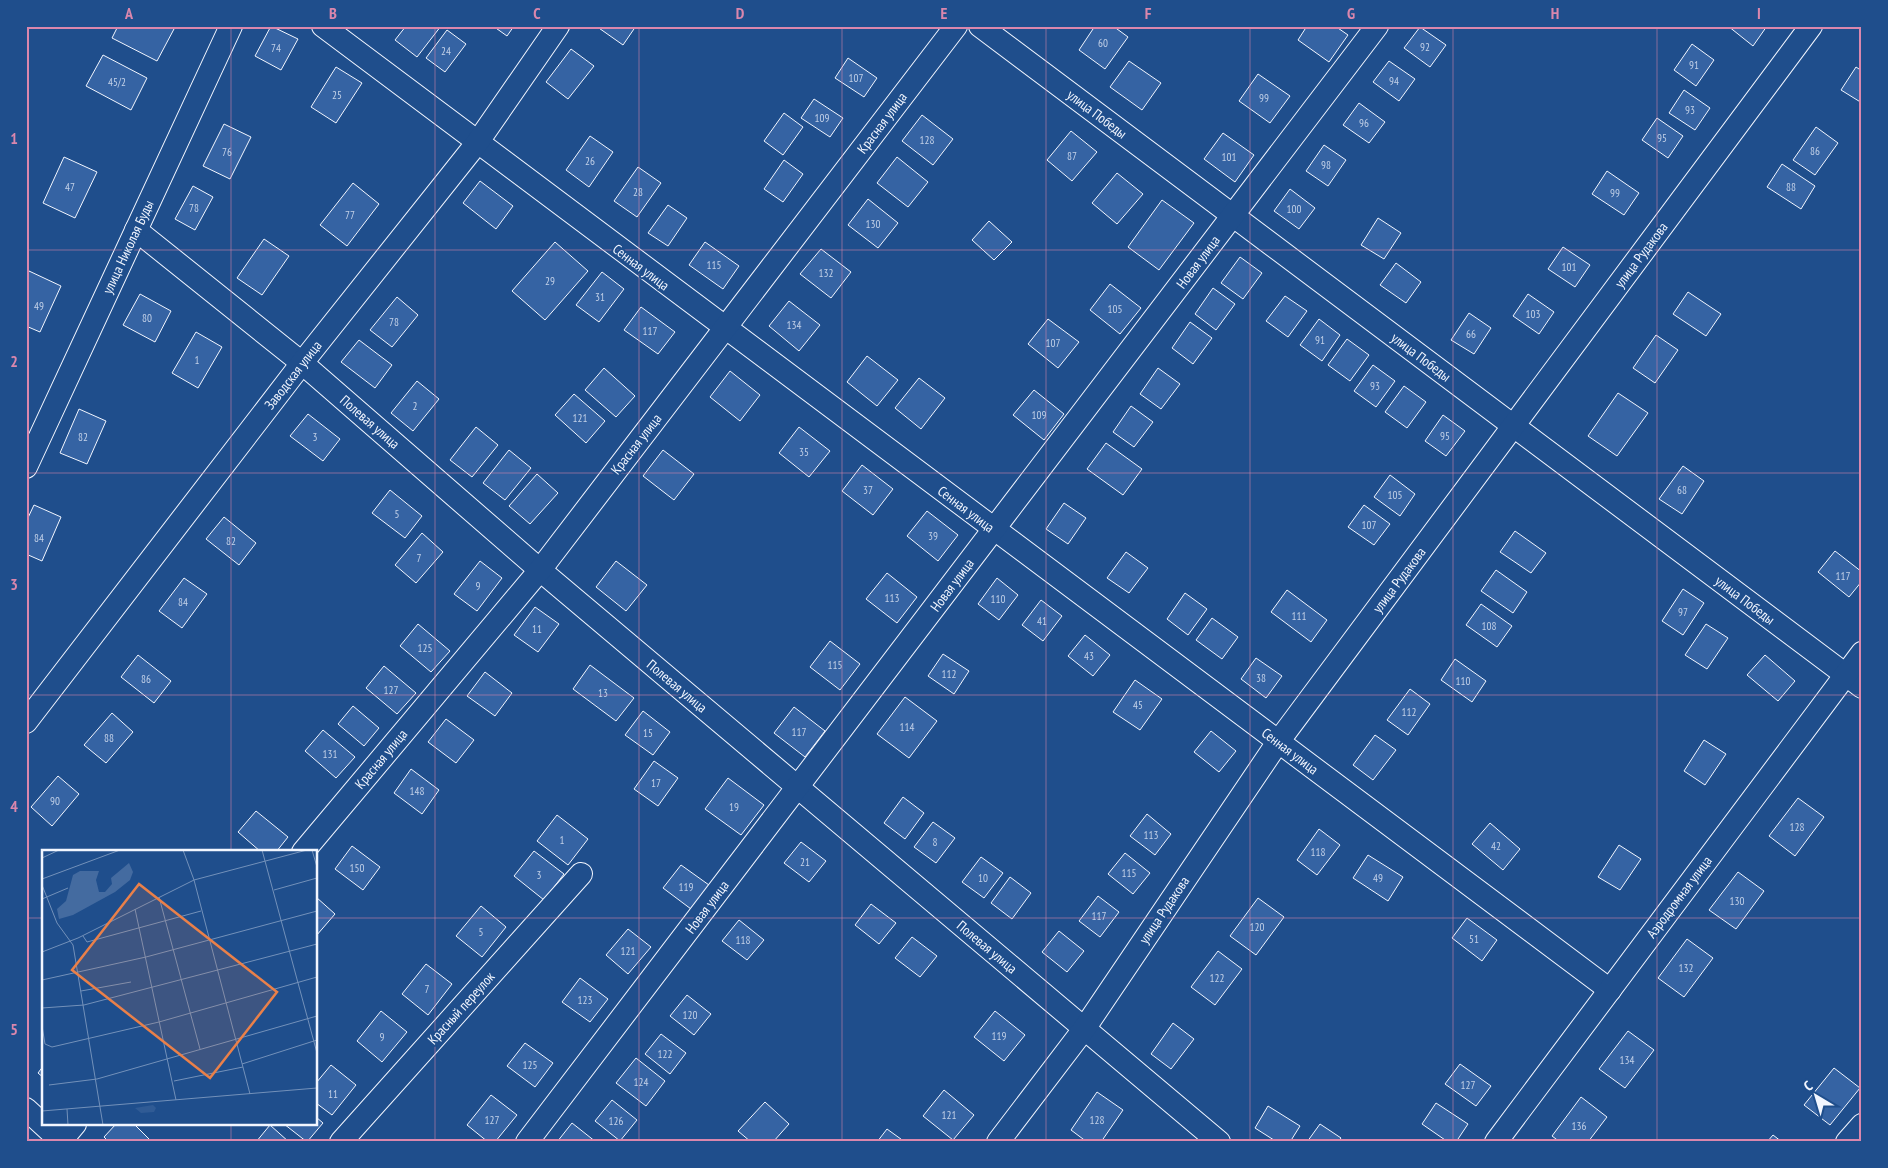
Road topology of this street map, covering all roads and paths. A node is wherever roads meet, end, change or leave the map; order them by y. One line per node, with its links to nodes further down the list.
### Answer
1 (231, 26): 10 (street, улица Николая Буды)
2 (323, 26): 8 (street, Сенная улица)
3 (558, 26): 8 (street, Заводская улица)
4 (956, 26): 11 (street, Красная улица)
5 (980, 26): 9 (street, улица Победы)
6 (1377, 26): 9 (street, Новая улица)
7 (1811, 26): 13 (street, улица Рудакова)
8 (476, 143): 11 (street, Сенная улица); 12 (street, Заводская улица)
9 (1233, 216): 13 (street, улица Победы); 15 (street, Новая улица)
10 (136, 230): 12 (street, Полевая улица); 14 (street, улица Николая Буды)
11 (725, 329): 15 (street, Сенная улица); 16 (street, Красная улица)
12 (302, 363): 16 (street, Полевая улица); 19 (street, Заводская улица)
13 (1513, 427): 18 (street, улица Победы); 20 (street, улица Рудакова)
14 (26, 467)
15 (994, 530): 20 (street, Сенная улица); 21 (street, Новая улица)
16 (540, 570): 21 (street, Полевая улица); 22 (street, Красная улица)
17 (1862, 652): 18 (street, Аэродромная улица)
18 (1854, 681): 24 (street, Аэродромная улица)
19 (26, 722)
20 (1278, 742): 24 (street, Сенная улица); 25 (street, улица Рудакова)
21 (798, 788): 25 (street, Полевая улица); 32 (street, Новая улица)
22 (305, 850)
23 (581, 874): 31 (street, Красный переулок)
24 (1610, 990): 35 (street, Аэродромная улица)
25 (1084, 1029): 33 (street, улица Рудакова); 34 (street, Полевая улица)
26 (26, 1109): 27 (street)
27 (42, 1121)
28 (1862, 1125): 36 (street)
29 (49, 1126): 30 (street)
30 (64, 1137)
31 (340, 1142)
32 (527, 1142)
33 (998, 1142)
34 (1219, 1142)
35 (1496, 1142)
36 (1847, 1142)

